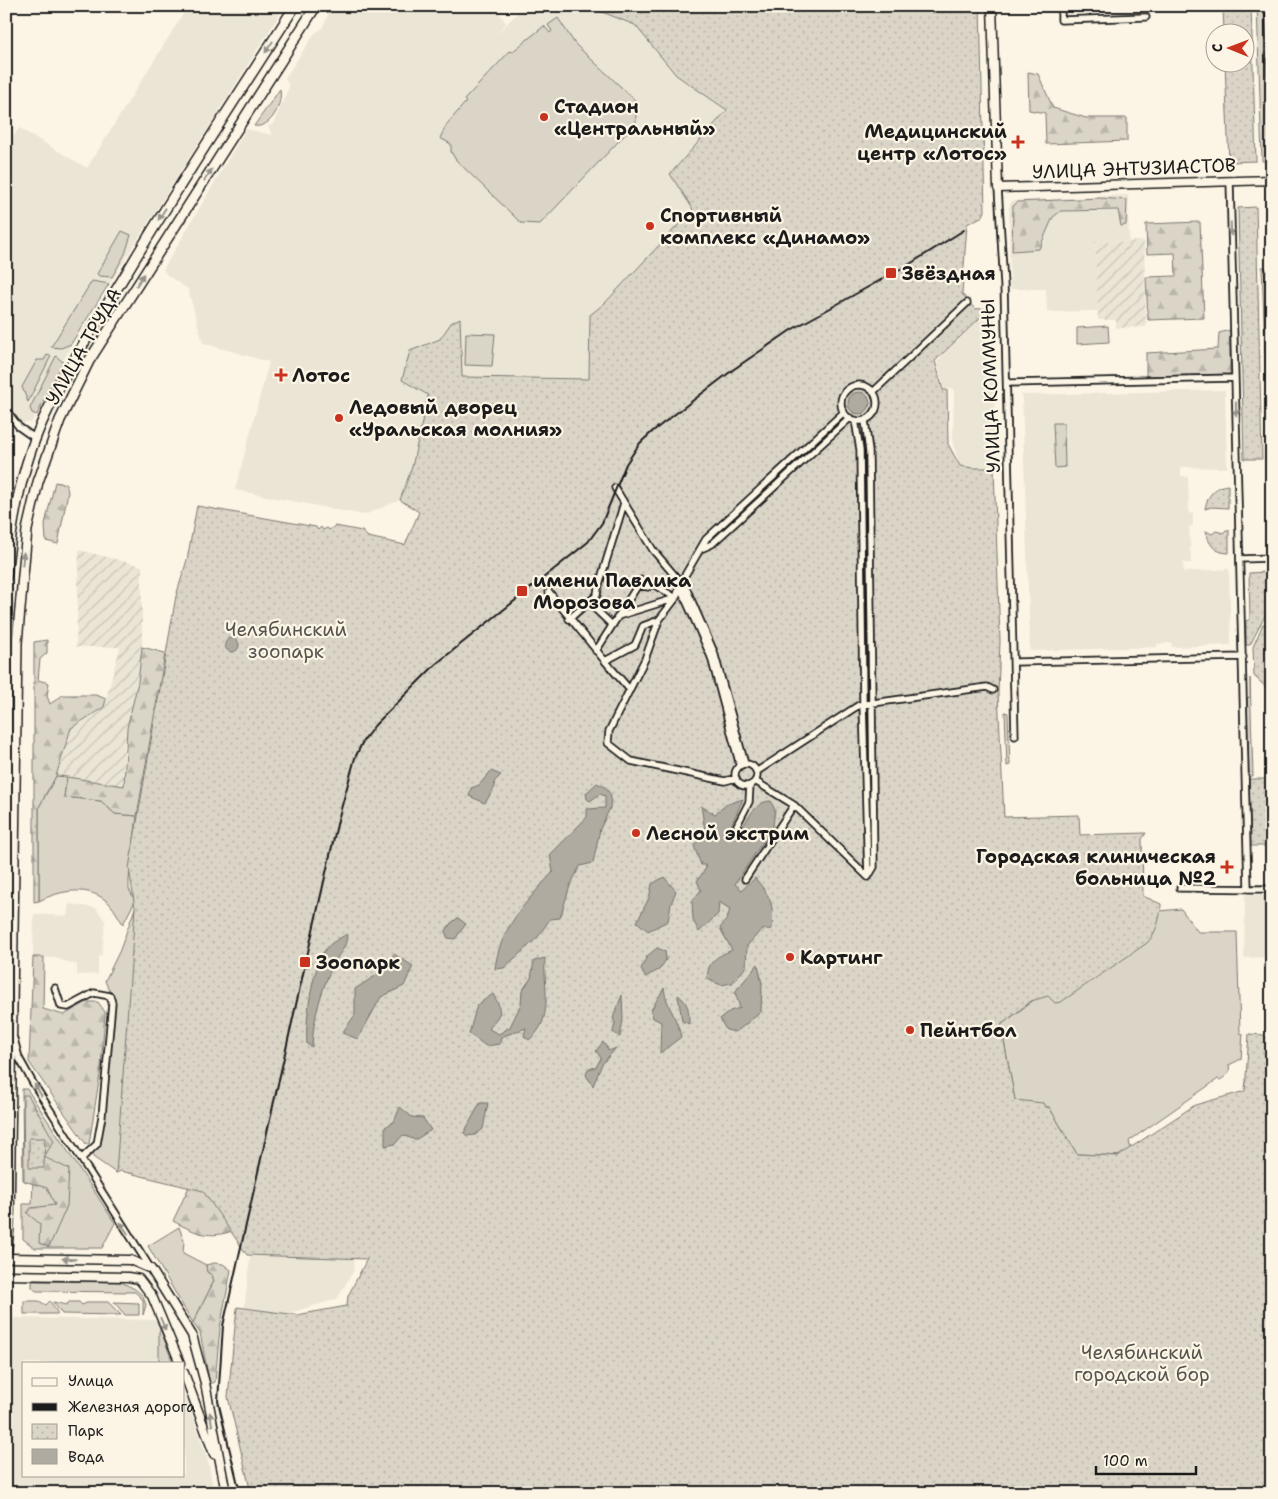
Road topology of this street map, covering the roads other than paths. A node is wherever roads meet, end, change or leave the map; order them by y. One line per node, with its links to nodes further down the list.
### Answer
1 (295, 6): 11 (main road, УЛИЦА ТРУДА, one-way to 11)
2 (316, 6): 12 (main road, УЛИЦА ТРУДА, one-way to 2)
3 (992, 6): 10 (street, УЛИЦА КОММУНЫ)
4 (1060, 6): 6 (street)
5 (1270, 6): 7 (street)
6 (1146, 17)
7 (1272, 76)
8 (1272, 180): 9 (street, УЛИЦА ЭНТУЗИАСТОВ)
9 (1230, 181): 10 (street, УЛИЦА ЭНТУЗИАСТОВ); 14 (street, one-way to 14)
10 (998, 188): 15 (street, УЛИЦА КОММУНЫ)
11 (175, 194): 12 (main road); 21 (main road, УЛИЦА ТРУДА, one-way to 21)
12 (190, 203): 22 (main road, УЛИЦА ТРУДА, one-way to 12)
13 (967, 303): 16 (street)
14 (1235, 378): 15 (street); 27 (street, one-way to 27)
15 (1007, 383): 40 (street, УЛИЦА КОММУНЫ)
16 (873, 392): 18 (street); 20 (street)
17 (6, 410): 21 (street)
18 (844, 412): 19 (street); 25 (street)
19 (853, 419): 20 (street); 25 (street); 44 (street)
20 (865, 420): 43 (street)
21 (36, 439): 22 (main road); 28 (main road, УЛИЦА ТРУДА)
22 (50, 445): 58 (main road, УЛИЦА ТРУДА, one-way to 22)
23 (615, 488): 24 (street)
24 (624, 503): 29 (street); 32 (street)
25 (701, 549): 29 (street)
26 (1272, 558): 27 (street)
27 (1240, 559): 38 (street)
28 (6, 578)
29 (681, 582): 31 (street); 46 (street)
30 (548, 592): 34 (street)
31 (676, 598): 33 (street); 33 (street); 35 (street)
32 (589, 603): 34 (street); 36 (street)
33 (618, 616): 36 (street)
34 (569, 619): 37 (street)
35 (659, 620): 39 (street); 41 (street)
36 (612, 625): 37 (street)
37 (596, 650): 39 (street)
38 (1243, 656): 40 (street); 55 (street)
39 (605, 661): 41 (street)
40 (1015, 662): 45 (street, УЛИЦА КОММУНЫ)
41 (630, 690): 48 (street)
42 (993, 690): 43 (street)
43 (872, 702): 44 (street); 52 (street)
44 (863, 704): 47 (street); 52 (street)
45 (1015, 736)
46 (742, 765): 47 (street); 48 (street)
47 (756, 772): 49 (street)
48 (736, 778): 49 (street)
49 (752, 783): 50 (street); 51 (street)
50 (794, 805): 52 (street); 53 (street)
51 (737, 825)
52 (868, 878)
53 (745, 880)
54 (1180, 888): 55 (street)
55 (1248, 888): 56 (street)
56 (1272, 889)
57 (55, 988): 59 (street)
58 (11, 1026): 59 (street, one-way to 58); 60 (main road, УЛИЦА ТРУДА)
59 (81, 1159): 61 (street, one-way to 59)
60 (6, 1259): 61 (street, one-way to 60)
61 (151, 1269): 65 (street, one-way to 61)
62 (6, 1275): 63 (street, one-way to 63)
63 (180, 1362)
64 (185, 1376): 65 (street)
65 (220, 1467): 66 (street)
66 (226, 1493)

